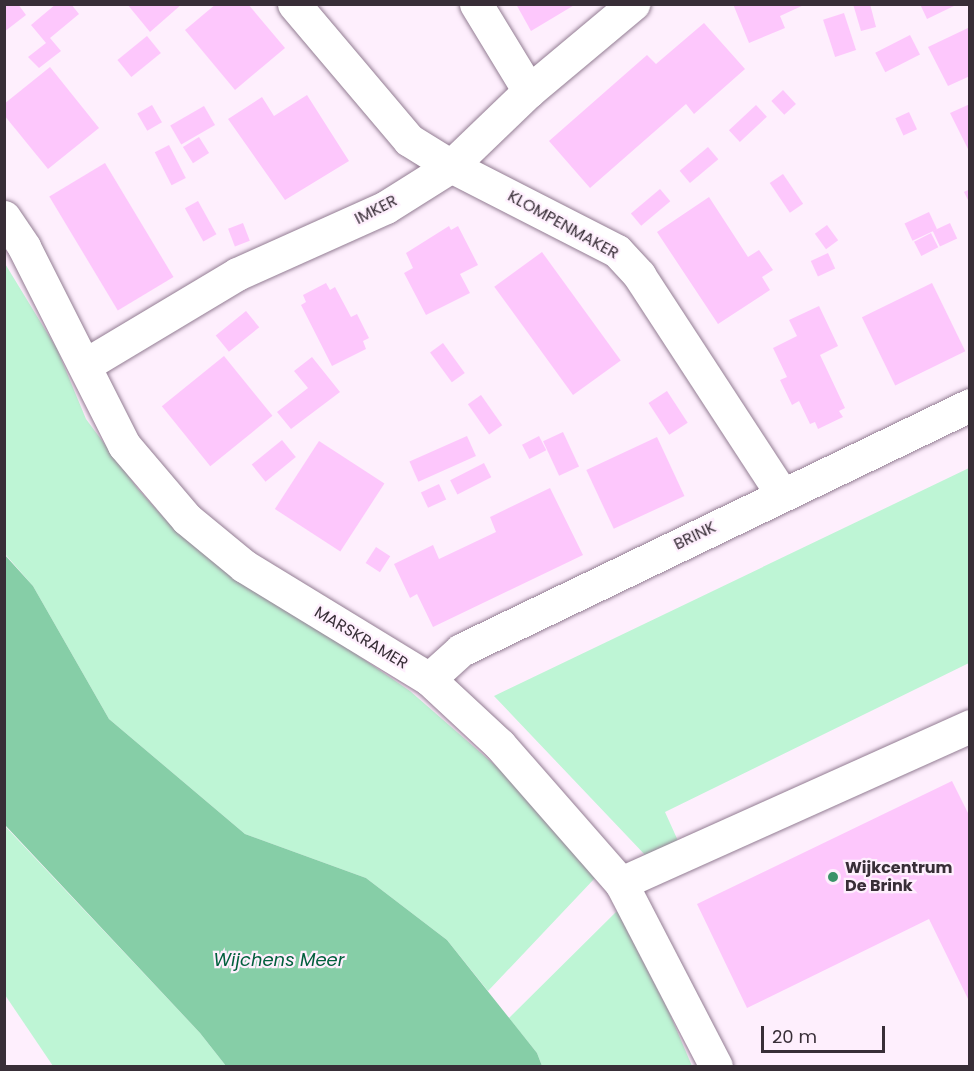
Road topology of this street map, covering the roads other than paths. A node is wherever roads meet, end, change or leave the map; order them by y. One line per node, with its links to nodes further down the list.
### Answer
1 (294, 4): 5 (street, KLOMPENMAKER)
2 (476, 4): 4 (street)
3 (633, 4): 4 (street, IMKER)
4 (529, 91): 5 (street, IMKER)
5 (451, 166): 7 (street, IMKER); 9 (street, KLOMPENMAKER)
6 (4, 217): 7 (street, MARSKRAMER)
7 (85, 365): 10 (street, MARSKRAMER)
8 (969, 405): 9 (street, BRINK)
9 (782, 494): 10 (street, BRINK)
10 (429, 679): 12 (street, MARSKRAMER)
11 (969, 728): 12 (street)
12 (621, 883): 13 (street, MARSKRAMER)
13 (716, 1066)

